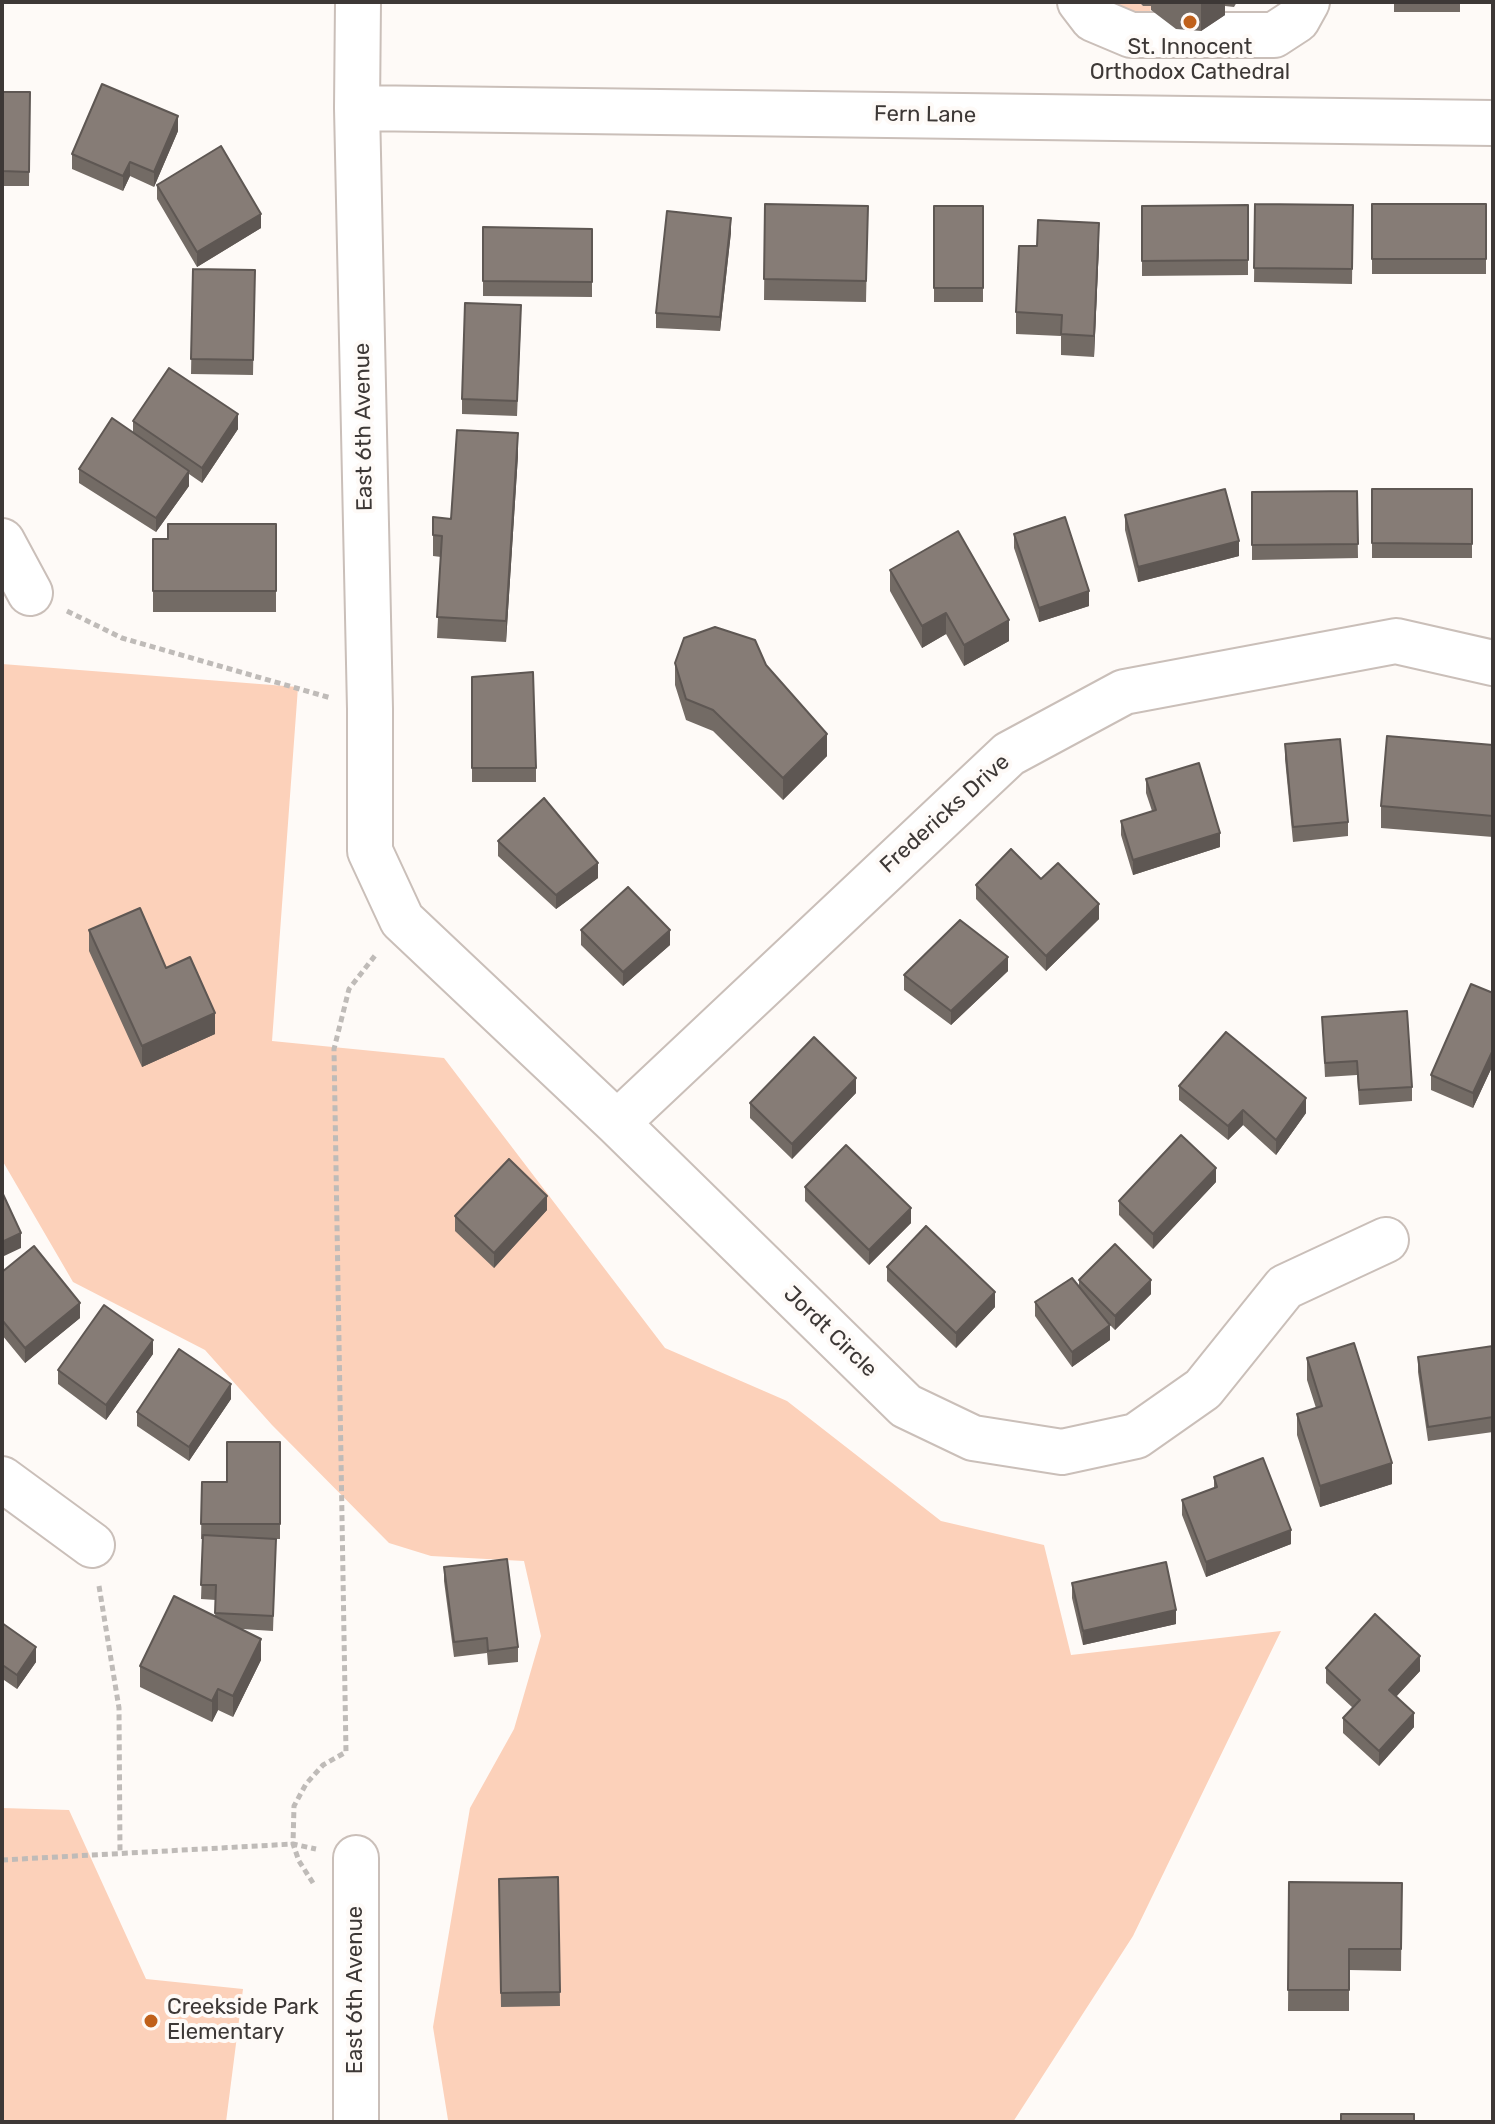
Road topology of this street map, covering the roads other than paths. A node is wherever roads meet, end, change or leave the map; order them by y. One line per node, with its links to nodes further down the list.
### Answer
1 (358, 2): 4 (street, East 6th Avenue)
2 (1080, 2): 3 (street)
3 (1307, 2)
4 (357, 108): 5 (street, Fern Lane); 9 (street, East 6th Avenue)
5 (1493, 123)
6 (2, 541): 7 (street)
7 (30, 593)
8 (1493, 663): 10 (street, Fredericks Drive)
9 (370, 851): 10 (street, Jordt Circle)
10 (617, 1123): 11 (street, Jordt Circle)
11 (1386, 1240)
12 (2, 1479): 13 (street)
13 (92, 1545)
14 (356, 1858): 15 (street, East 6th Avenue)
15 (356, 2122)

